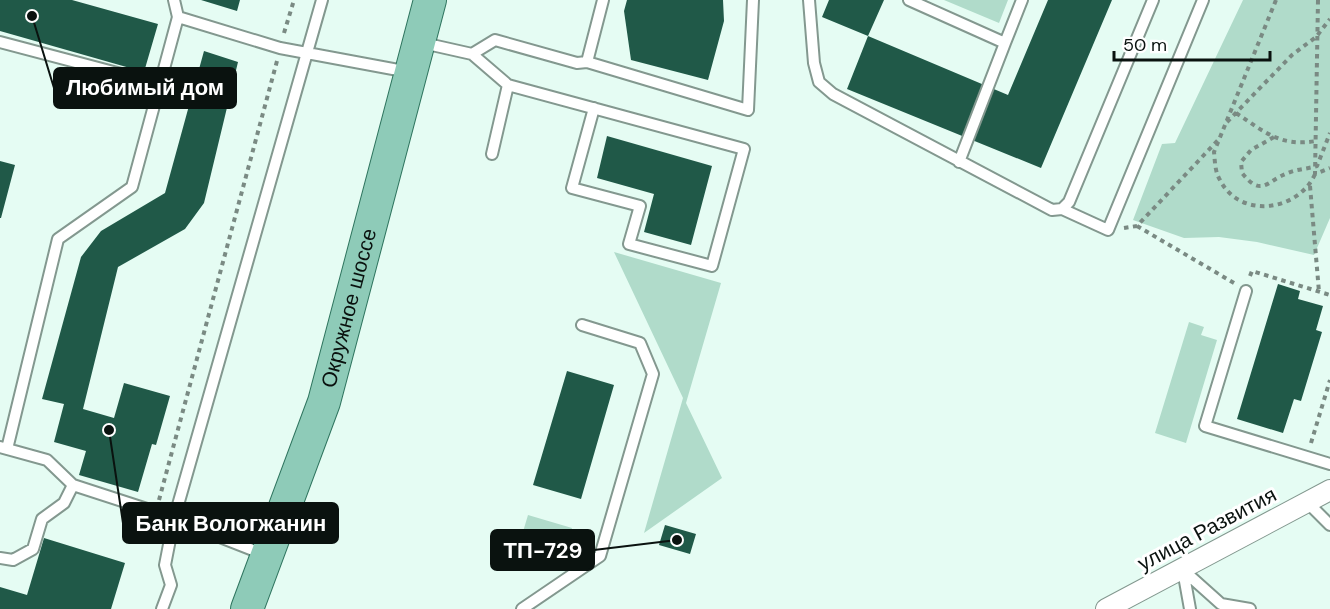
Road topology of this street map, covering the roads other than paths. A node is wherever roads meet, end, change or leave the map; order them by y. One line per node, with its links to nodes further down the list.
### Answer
1 (174, 0): 11 (lane)
2 (322, 0): 15 (lane)
3 (430, 0): 13 (main road, Окружное шоссе)
4 (603, 0): 17 (lane)
5 (753, 0): 17 (lane)
6 (809, 0): 23 (lane)
7 (909, 0): 14 (lane)
8 (1022, 0): 14 (lane)
9 (1153, 0): 24 (lane)
10 (1203, 0): 24 (lane)
11 (178, 17): 15 (lane); 19 (lane)
12 (0, 42): 19 (lane)
13 (419, 42): 16 (lane); 18 (main road, Окружное шоссе)
14 (1005, 43): 23 (lane)
15 (308, 53): 18 (lane); 32 (lane)
16 (471, 54): 17 (lane); 20 (lane)
17 (587, 62)
18 (410, 72): 34 (main road, Окружное шоссе)
19 (159, 84): 27 (lane)
20 (508, 85): 21 (lane); 22 (lane)
21 (594, 108): 21 (lane)
22 (492, 154)
23 (959, 162): 24 (lane)
24 (1062, 209)
25 (1246, 291): 28 (lane)
26 (582, 325): 39 (lane)
27 (3, 448): 29 (lane)
28 (1330, 464)
29 (73, 485): 32 (lane); 35 (lane)
30 (1330, 490): 31 (street, улица Развития)
31 (1307, 502): 33 (lane); 36 (street, улица Развития)
32 (174, 519): 34 (lane); 37 (lane)
33 (1330, 525)
34 (269, 556): 38 (main road, Окружное шоссе)
35 (0, 558)
36 (1183, 570): 40 (street, улица Развития); 41 (lane); 42 (lane)
37 (162, 609)
38 (248, 609)
39 (522, 609)
40 (1106, 609)
41 (1190, 609)
42 (1250, 609)

